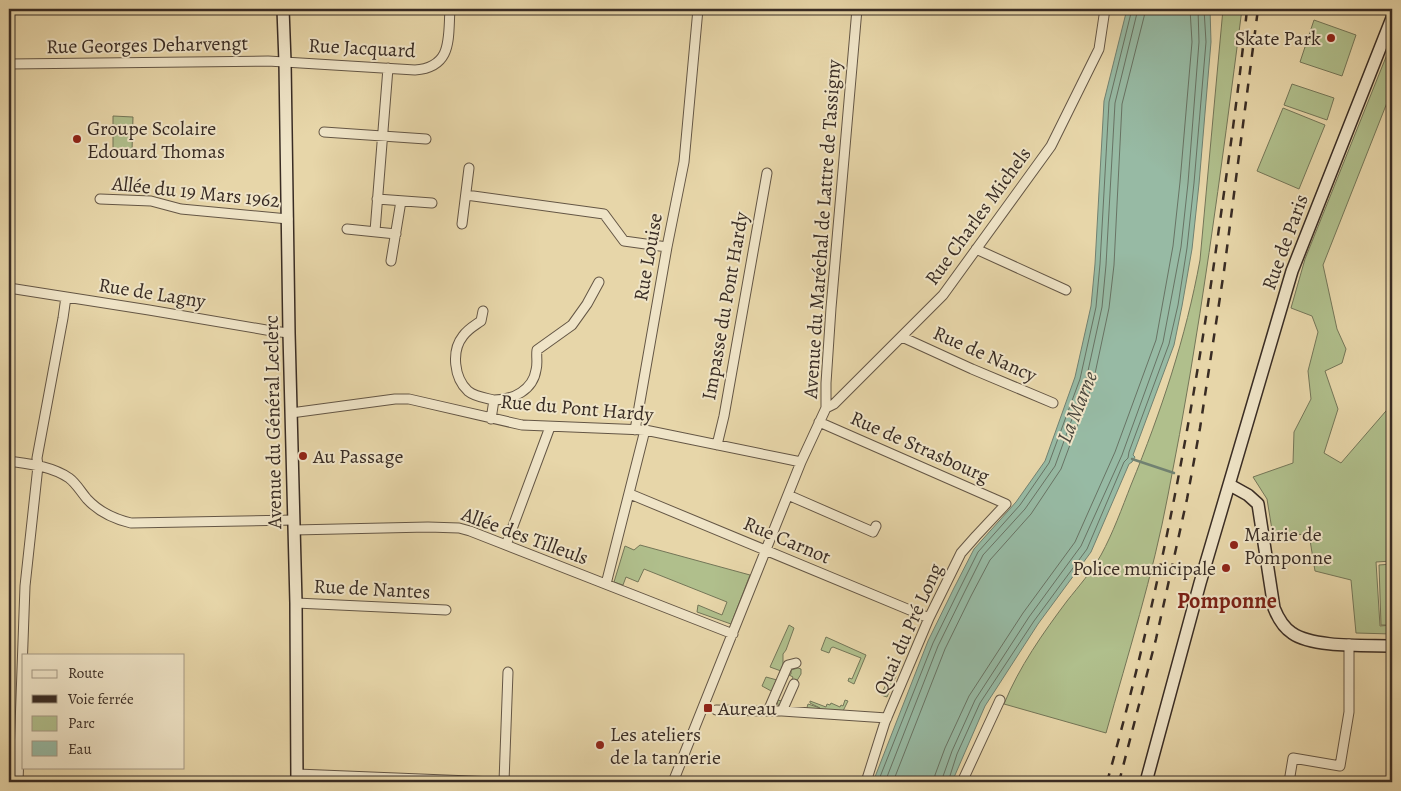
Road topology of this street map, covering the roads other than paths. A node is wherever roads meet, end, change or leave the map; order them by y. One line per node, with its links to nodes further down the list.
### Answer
1 (283, 9): 8 (main road, Avenue du Général Leclerc)
2 (288, 9): 8 (main road, Avenue du Général Leclerc)
3 (450, 9): 10 (street, Rue Jacquard)
4 (698, 9): 26 (street, Rue Louise)
5 (857, 9): 38 (street, Avenue du Maréchal de Lattre de Tassigny)
6 (1105, 9): 27 (street, Rue Charles Michels)
7 (1392, 18): 49 (main road, Rue de Paris)
8 (285, 62): 9 (street, Rue Georges Deharvengt); 10 (street, Rue Jacquard); 21 (main road, Avenue du Général Leclerc)
9 (9, 64)
10 (388, 68): 12 (street)
11 (324, 132): 12 (street)
12 (383, 136): 13 (street); 18 (street)
13 (426, 139)
14 (469, 168): 16 (street)
15 (766, 173): 45 (street, Impasse du Pont Hardy)
16 (466, 195): 22 (street); 26 (street)
17 (100, 199): 21 (street, Allée du 19 Mars 1962)
18 (377, 199): 19 (street); 24 (street)
19 (400, 201): 20 (street); 25 (street)
20 (432, 203)
21 (288, 219): 34 (main road, Avenue du Général Leclerc)
22 (462, 224)
23 (347, 229): 24 (street)
24 (375, 232): 25 (street)
25 (396, 234): 28 (street)
26 (667, 247): 43 (street, Rue Louise)
27 (976, 250): 31 (street); 35 (street, Rue Charles Michels)
28 (391, 261)
29 (599, 282): 36 (street)
30 (9, 288): 32 (street, Rue de Lagny)
31 (1066, 290)
32 (66, 297): 34 (street, Rue de Lagny); 48 (street)
33 (483, 311): 36 (street)
34 (289, 332): 39 (main road, Avenue du Général Leclerc)
35 (902, 337): 37 (street, Rue de Nancy); 38 (street, Rue Charles Michels)
36 (494, 400): 40 (street)
37 (1053, 403)
38 (826, 408): 41 (street, Avenue du Maréchal de Lattre de Tassigny)
39 (291, 413): 40 (street, Rue du Pont Hardy); 53 (main road, Avenue du Général Leclerc)
40 (491, 419): 42 (street, Rue du Pont Hardy)
41 (819, 422): 47 (street, Avenue du Maréchal de Lattre de Tassigny); 52 (street, Rue de Strasbourg)
42 (550, 427): 43 (street, Rue du Pont Hardy); 55 (street)
43 (635, 430): 44 (street, Rue du Pont Hardy)
44 (645, 430): 45 (street, Rue du Pont Hardy); 50 (street)
45 (717, 445): 47 (street, Rue du Pont Hardy)
46 (9, 461): 48 (street, Allée des Tilleuls)
47 (801, 462): 51 (street, Avenue du Maréchal de Lattre de Tassigny)
48 (38, 466): 53 (street, Allée des Tilleuls); 64 (street)
49 (1230, 485): 62 (main road); 83 (main road, Rue de Paris)
50 (630, 494): 56 (street, Rue Carnot); 57 (street)
51 (788, 495): 54 (street); 56 (street, Avenue du Maréchal de Lattre de Tassigny)
52 (1006, 504): 60 (street, Quai du Pré Long)
53 (294, 525): 55 (street, Allée des Tilleuls); 58 (main road, Avenue du Général Leclerc)
54 (876, 526)
55 (506, 545): 57 (street, Allée des Tilleuls)
56 (766, 550): 60 (street, Rue Carnot); 61 (street, Avenue du Maréchal de Lattre de Tassigny)
57 (606, 584): 61 (street, Allée des Tilleuls)
58 (296, 603): 59 (street, Rue de Nantes); 75 (main road, Avenue du Général Leclerc)
59 (446, 610)
60 (930, 618): 73 (street, Quai du Pré Long)
61 (733, 634): 80 (street, Avenue du Maréchal de Lattre de Tassigny)
62 (1350, 644): 63 (main road); 84 (street)
63 (1392, 646)
64 (23, 654)
65 (796, 664): 71 (street)
66 (22, 669): 76 (street)
67 (508, 672): 79 (street)
68 (794, 684): 72 (street)
69 (1000, 700): 82 (street)
70 (716, 710): 71 (street)
71 (768, 711): 72 (street)
72 (782, 711): 73 (street)
73 (887, 718): 81 (street, Quai du Pré Long)
74 (9, 777): 76 (street)
75 (297, 778): 77 (street)
76 (18, 780)
77 (463, 782): 78 (street)
78 (494, 782)
79 (504, 782)
80 (673, 782)
81 (866, 782)
82 (962, 782)
83 (1146, 782)
84 (1289, 782)

